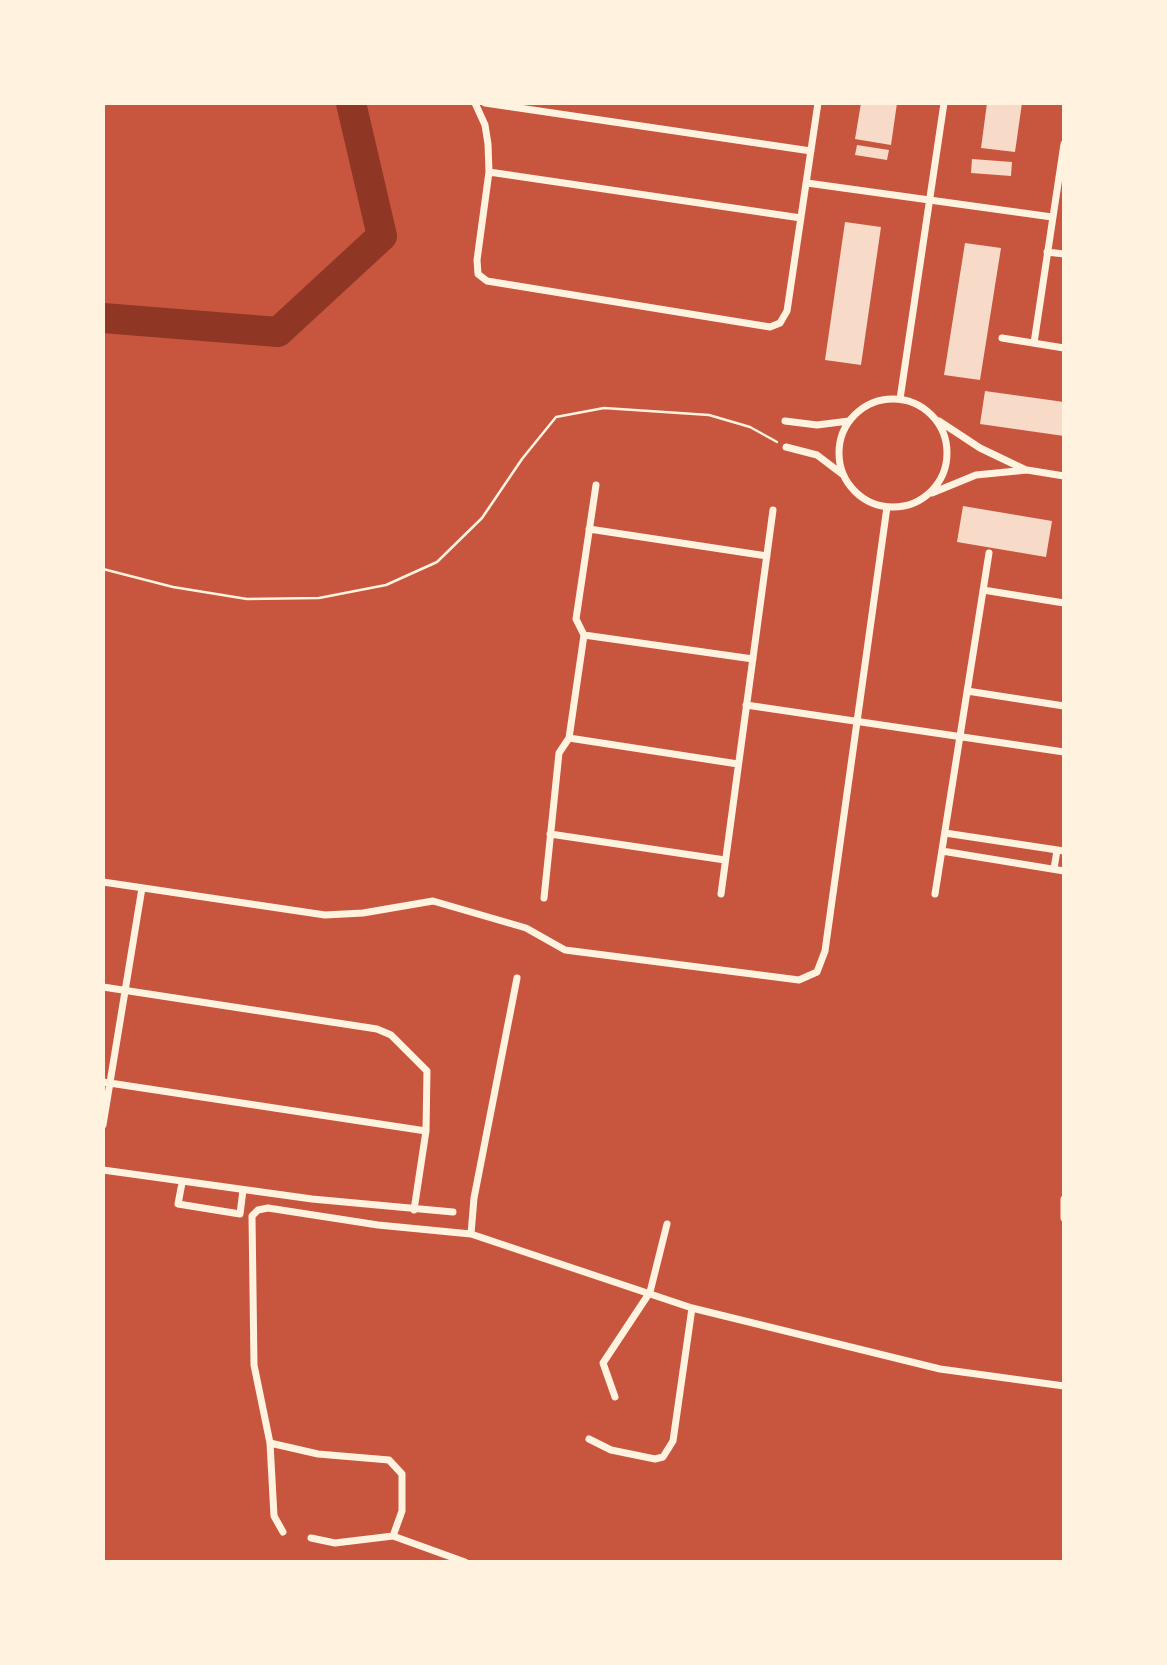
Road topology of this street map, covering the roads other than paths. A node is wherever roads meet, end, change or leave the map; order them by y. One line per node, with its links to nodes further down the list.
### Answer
1 (475, 103): 8 (street)
2 (485, 103): 6 (street)
3 (817, 103): 6 (street)
4 (944, 103): 10 (street)
5 (1064, 144): 7 (street)
6 (811, 151): 9 (street)
7 (1063, 156): 11 (street)
8 (489, 172): 12 (street); 12 (street)
9 (807, 183): 10 (street); 12 (street)
10 (930, 201): 11 (street); 18 (street)
11 (1052, 217): 13 (street)
12 (802, 218)
13 (1047, 252): 14 (street); 16 (street)
14 (1064, 254)
15 (1002, 338): 16 (street)
16 (1034, 343): 17 (street)
17 (1064, 348)
18 (900, 399): 19 (street); 21 (street)
19 (936, 420): 23 (street); 27 (street)
20 (785, 421): 21 (street)
21 (849, 421): 24 (street)
22 (786, 447): 24 (street)
23 (1027, 470): 25 (street); 27 (street)
24 (843, 475): 28 (street)
25 (1064, 476)
26 (596, 485): 30 (street)
27 (927, 496): 28 (street)
28 (887, 507): 40 (street)
29 (773, 510): 32 (street)
30 (589, 529): 32 (street); 35 (street)
31 (989, 553): 33 (street)
32 (767, 556): 36 (street)
33 (983, 590): 34 (street); 37 (street)
34 (1064, 603)
35 (584, 635): 36 (street); 42 (street)
36 (753, 659): 38 (street)
37 (967, 691): 39 (street); 41 (street)
38 (747, 705): 40 (street); 44 (street)
39 (1064, 706)
40 (858, 723): 41 (street); 53 (street)
41 (960, 737): 43 (street); 45 (street)
42 (569, 738): 44 (street); 46 (street)
43 (1064, 752)
44 (738, 764): 49 (street)
45 (945, 833): 47 (street); 48 (street)
46 (550, 834): 49 (street); 56 (street)
47 (1060, 850): 50 (street)
48 (942, 851): 50 (street); 55 (street)
49 (725, 860): 54 (street)
50 (1054, 869): 51 (street)
51 (1064, 871)
52 (103, 882): 53 (street)
53 (142, 888): 59 (street)
54 (721, 894)
55 (935, 894)
56 (544, 898)
57 (517, 978): 71 (street)
58 (103, 988): 59 (street)
59 (125, 991): 60 (street); 62 (street)
60 (107, 1083): 61 (street); 62 (street)
61 (103, 1125)
62 (426, 1130): 67 (street)
63 (103, 1170): 64 (street)
64 (182, 1183): 65 (street); 65 (street)
65 (243, 1190): 67 (street)
66 (1064, 1199): 69 (street)
67 (414, 1210): 68 (street)
68 (453, 1212)
69 (1064, 1219)
70 (667, 1224): 72 (street)
71 (471, 1234): 72 (street); 77 (street)
72 (650, 1292): 73 (street); 75 (street)
73 (692, 1308): 74 (street); 76 (street)
74 (1064, 1386)
75 (615, 1397)
76 (589, 1439)
77 (270, 1443): 78 (street); 79 (street)
78 (283, 1532)
79 (393, 1536): 80 (street); 81 (street)
80 (311, 1538)
81 (465, 1562)

